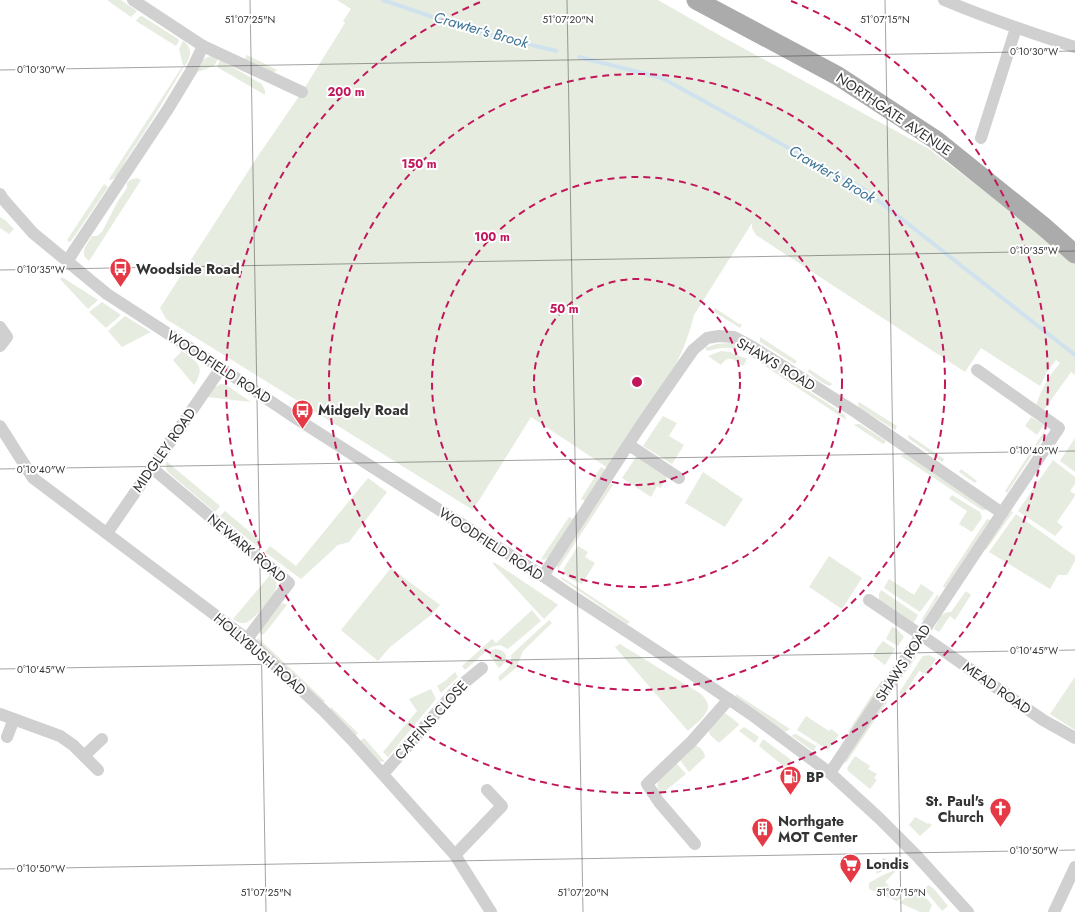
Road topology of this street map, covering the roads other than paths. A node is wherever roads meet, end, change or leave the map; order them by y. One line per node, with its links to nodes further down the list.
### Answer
1 (133, 0): 5 (street)
2 (696, 0): 10 (main road, NORTHGATE AVENUE)
3 (944, 0): 4 (street)
4 (1016, 28): 6 (street); 8 (street)
5 (203, 46): 7 (street); 11 (street)
6 (1075, 47)
7 (302, 92)
8 (981, 138)
9 (1, 198): 11 (street, WOODFIELD ROAD)
10 (1075, 254)
11 (67, 262): 14 (street, WOODFIELD ROAD)
12 (0, 327): 13 (street)
13 (0, 346)
14 (221, 368): 18 (street, MIDGLEY ROAD); 22 (street, WOODFIELD ROAD)
15 (977, 370): 20 (street, SHAWS ROAD)
16 (0, 426): 21 (street, HOLLYBUSH ROAD)
17 (629, 445): 19 (street); 20 (street, SHAWS ROAD); 22 (street, SHAWS ROAD)
18 (152, 468): 21 (street, MIDGLEY ROAD); 25 (street, NEWARK ROAD)
19 (679, 478)
20 (1002, 513): 24 (street, SHAWS ROAD)
21 (107, 533): 25 (street, HOLLYBUSH ROAD)
22 (543, 576): 27 (street, WOODFIELD ROAD)
23 (869, 600): 24 (street, MEAD ROAD)
24 (921, 635): 31 (street, MEAD ROAD); 35 (street, SHAWS ROAD)
25 (247, 639): 36 (street, HOLLYBUSH ROAD)
26 (482, 668): 36 (street, CAFFINS CLOSE)
27 (729, 699): 35 (street, WOODFIELD ROAD); 38 (street)
28 (0, 714): 29 (street)
29 (14, 719): 30 (street); 33 (street)
30 (7, 737)
31 (1075, 738)
32 (102, 739): 33 (street)
33 (84, 756): 34 (street)
34 (98, 770)
35 (830, 773): 42 (street, WOODFIELD ROAD)
36 (382, 774): 39 (street, HOLLYBUSH ROAD)
37 (487, 790): 39 (street)
38 (695, 844)
39 (455, 854): 41 (street, HOLLYBUSH ROAD)
40 (1075, 867): 43 (street)
41 (491, 912)
42 (968, 912)
43 (1054, 912)

